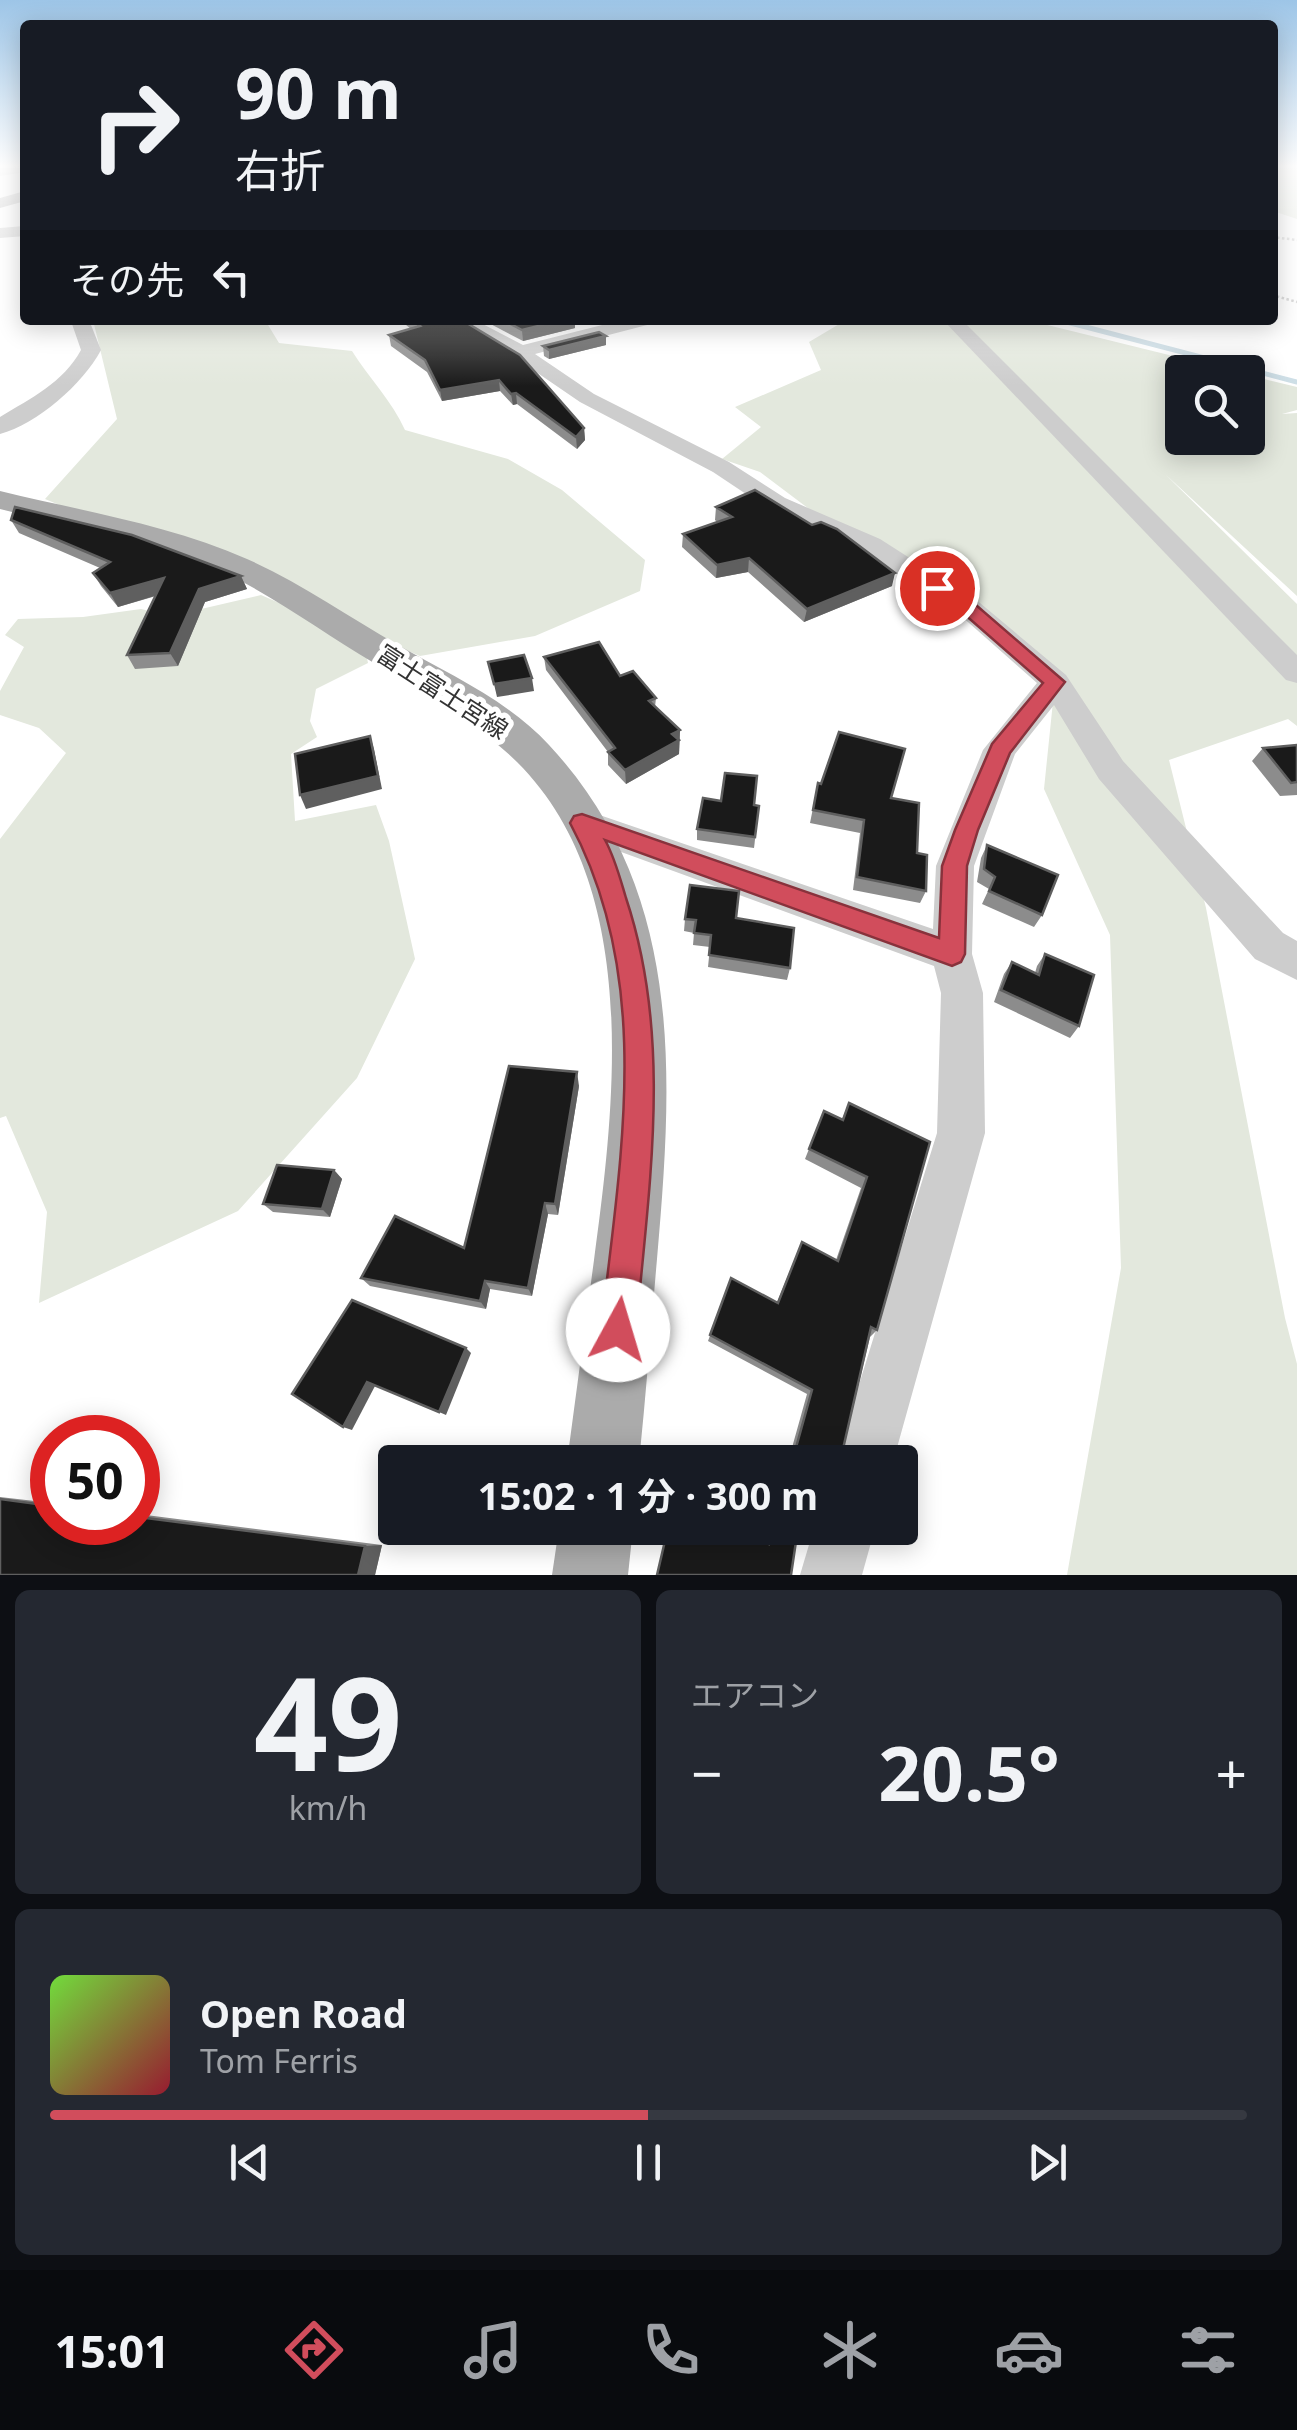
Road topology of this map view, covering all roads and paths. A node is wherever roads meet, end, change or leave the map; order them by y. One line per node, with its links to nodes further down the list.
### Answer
1 (81, 325): 6 (street)
2 (469, 325): 5 (street)
3 (624, 325): 5 (street)
4 (957, 325): 8 (street)
5 (519, 352): 9 (street)
6 (0, 427)
7 (0, 500): 10 (main road, 富士富士宮線)
8 (1297, 673)
9 (1055, 682): 11 (street); 12 (street)
10 (582, 823): 11 (street); 13 (main road, 富士富士宮線)
11 (952, 954): 14 (street)
12 (1297, 962)
13 (605, 1445)
14 (869, 1445)
15 (594, 1545): 17 (main road)
16 (840, 1545): 18 (street)
17 (590, 1575)
18 (831, 1575)

